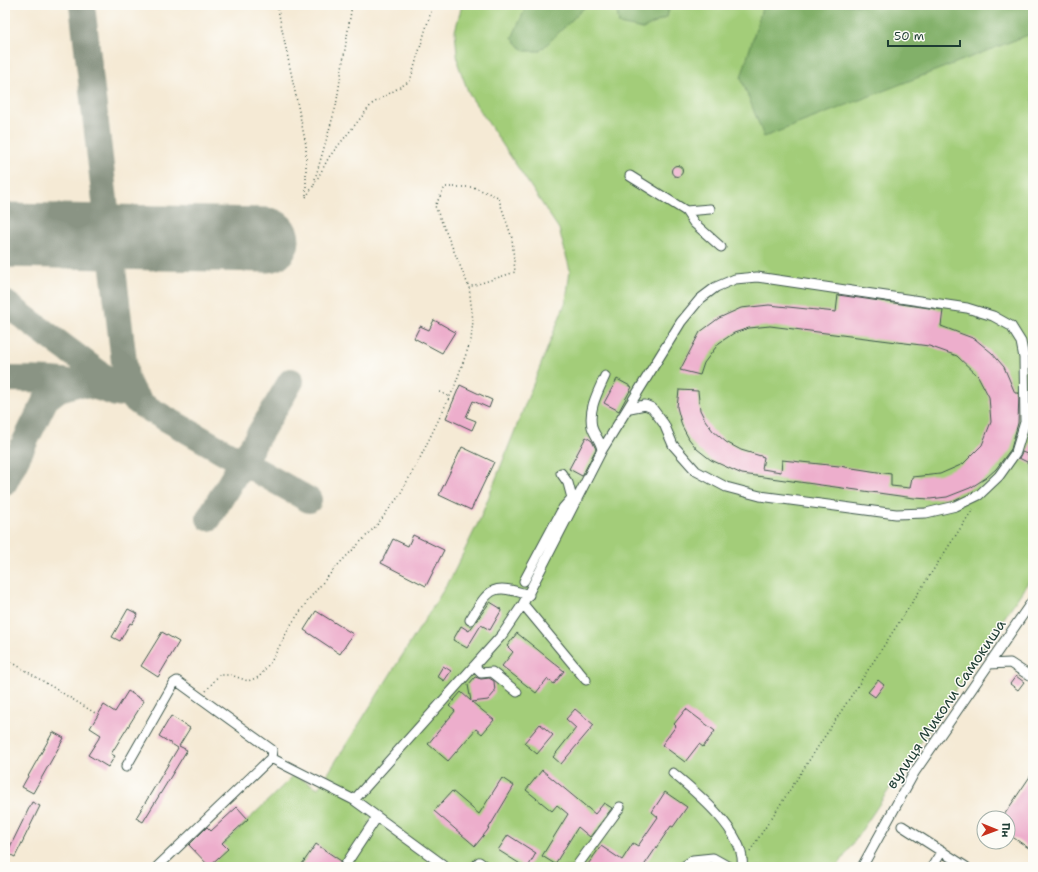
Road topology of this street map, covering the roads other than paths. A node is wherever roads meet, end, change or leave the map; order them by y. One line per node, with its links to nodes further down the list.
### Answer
1 (630, 176): 3 (street)
2 (710, 209): 3 (street)
3 (686, 211): 4 (street)
4 (722, 247)
5 (605, 376): 7 (street)
6 (630, 408): 6 (street); 7 (street)
7 (602, 450): 9 (street)
8 (561, 473): 9 (street)
9 (574, 499): 10 (street); 11 (street)
10 (524, 581)
11 (529, 595): 13 (street); 14 (street)
12 (1033, 600): 15 (street, вулиця Миколи Самокиша)
13 (523, 604): 16 (street); 18 (street)
14 (470, 620)
15 (989, 664): 17 (street); 37 (street, вулиця Миколи Самокиша)
16 (474, 666): 19 (street); 23 (street)
17 (1033, 678)
18 (586, 680)
19 (517, 692)
20 (271, 758): 21 (street); 23 (street); 29 (street)
21 (126, 767)
22 (673, 773): 28 (street)
23 (354, 800): 25 (street)
24 (620, 808): 34 (street)
25 (377, 817): 30 (street); 31 (street)
26 (902, 826): 27 (street)
27 (942, 851): 38 (street); 39 (street)
28 (743, 864)
29 (157, 867)
30 (344, 867)
31 (446, 867)
32 (475, 867): 33 (street)
33 (486, 867)
34 (576, 867)
35 (683, 867): 36 (street)
36 (729, 867)
37 (862, 867)
38 (932, 867)
39 (966, 867)

